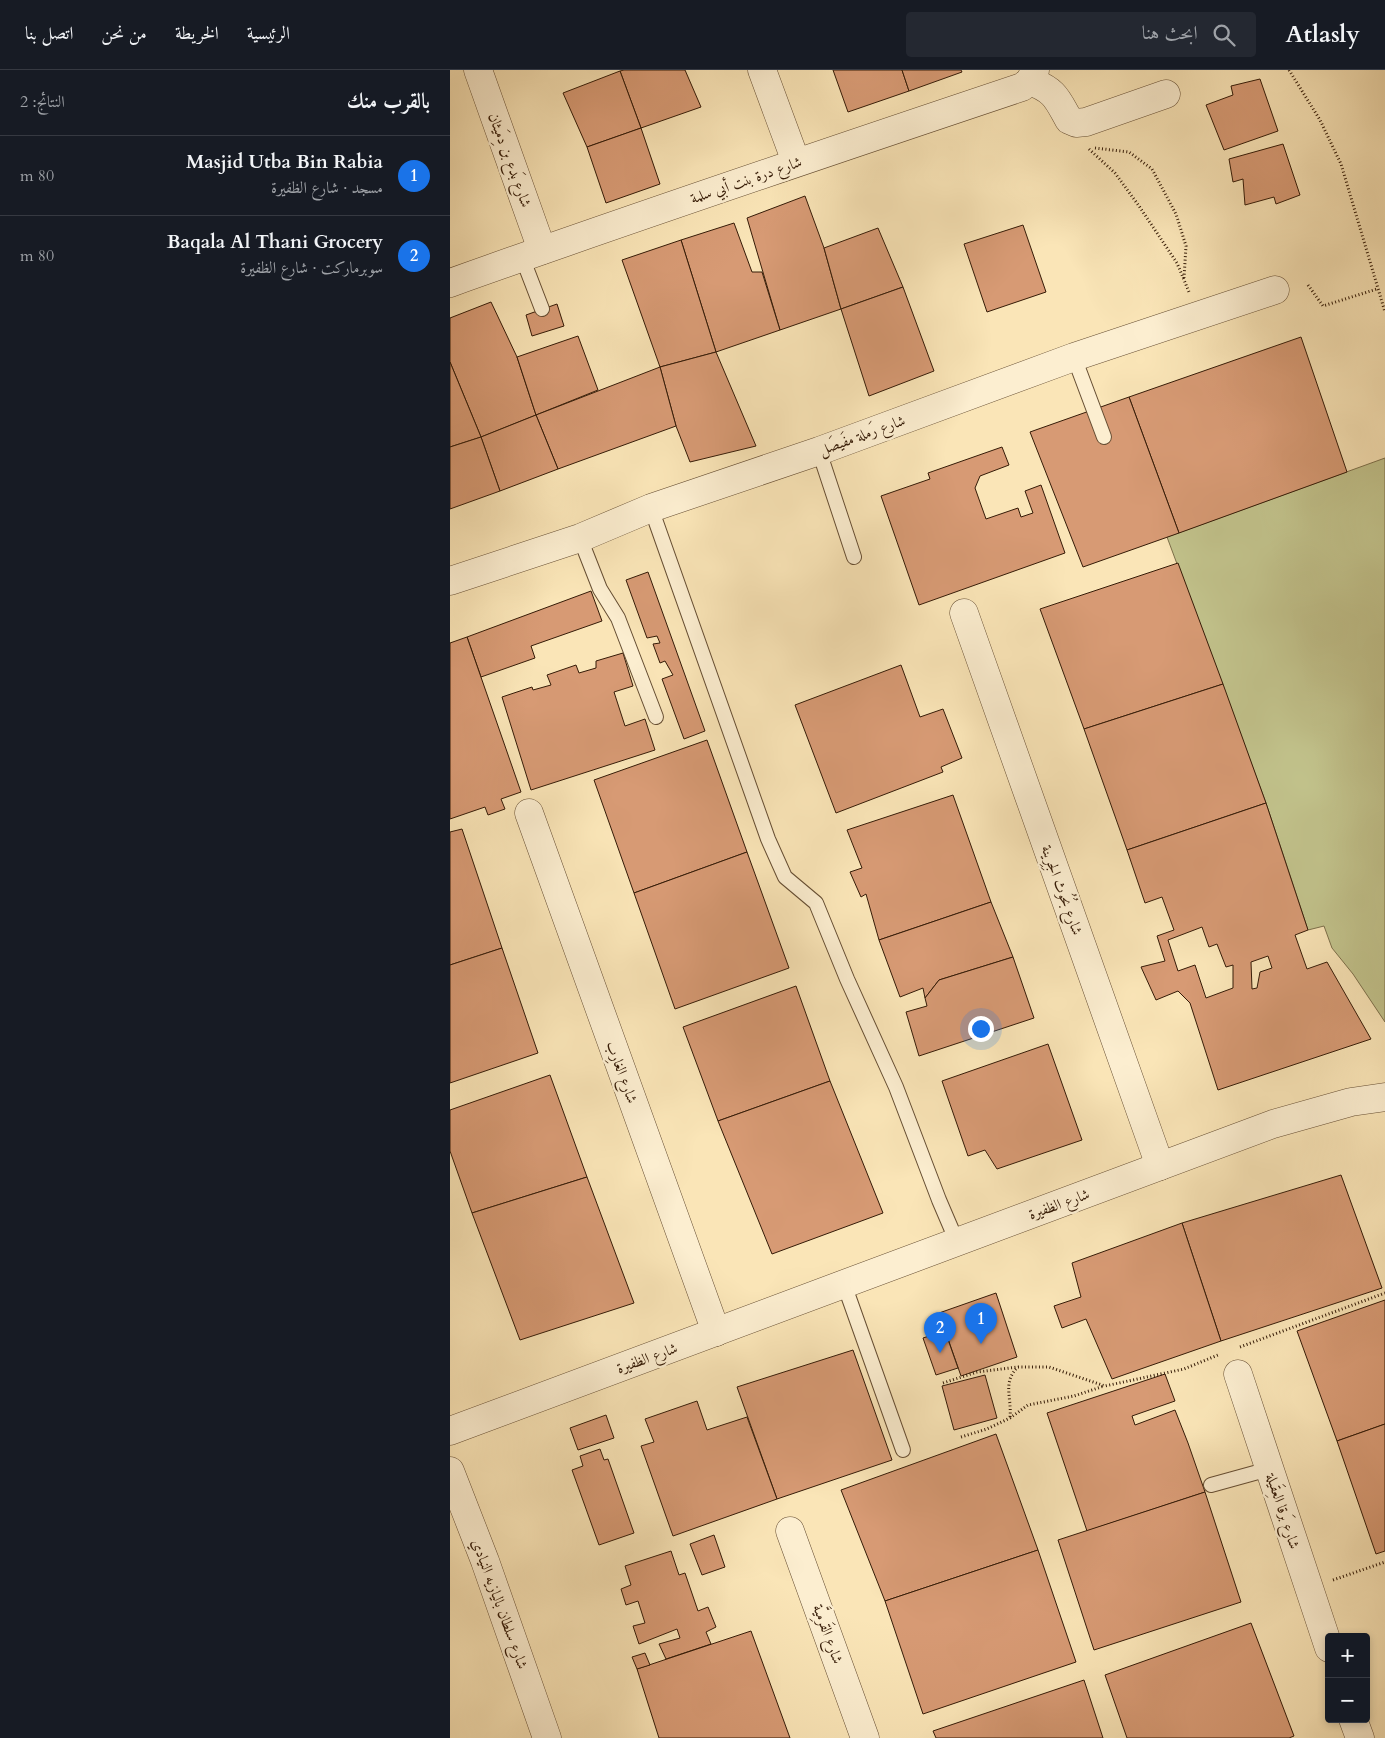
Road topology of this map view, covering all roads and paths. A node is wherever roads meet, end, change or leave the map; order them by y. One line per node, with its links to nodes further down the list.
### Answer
1 (478, 70): 7 (street, شارع بَدع بن دِمَيثان)
2 (762, 70): 6 (street)
3 (1289, 70): 11 (path)
4 (1033, 76): 5 (street); 6 (street, شارع درة بنت أبي سلمة)
5 (1166, 94)
6 (796, 162): 7 (street, شارع درة بنت أبي سلمة)
7 (532, 254): 9 (street, شارع درة بنت أبي سلمة); 13 (lane)
8 (1184, 278): 8 (path); 15 (path)
9 (450, 283)
10 (1308, 285): 11 (path)
11 (1377, 289): 14 (path)
12 (1275, 290): 15 (street, شارع رَملة مفَيصَل)
13 (542, 309)
14 (1385, 312)
15 (1199, 315): 16 (street, شارع رَملة مفَيصَل)
16 (1074, 357): 17 (lane); 18 (street, شارع رَملة مفَيصَل)
17 (1104, 437)
18 (819, 451): 19 (street, شارع رَملة مفَيصَل); 21 (lane)
19 (651, 508): 20 (street, شارع رَملة مفَيصَل); 28 (lane)
20 (580, 538): 22 (street, شارع رَملة مفَيصَل); 24 (lane)
21 (854, 558)
22 (450, 582)
23 (964, 613): 27 (street, شارع بُحُوث الجِرِينة)
24 (656, 717)
25 (529, 813): 31 (street, شارع الغارِب)
26 (1385, 1097): 27 (street, شارع الظفيرة)
27 (1160, 1166): 28 (street, شارع الظفيرة)
28 (957, 1242): 29 (street, شارع الظفيرة)
29 (844, 1284): 31 (street, شارع الظفيرة); 39 (lane)
30 (1385, 1293): 32 (path)
31 (716, 1332): 37 (street, شارع الظفيرة)
32 (1231, 1359): 35 (path); 40 (street, شارع بَرقا العِقَيلة)
33 (1018, 1367): 34 (path); 35 (path); 36 (path)
34 (943, 1383)
35 (1105, 1386): 36 (path)
36 (1010, 1418): 38 (path)
37 (450, 1431)
38 (961, 1437)
39 (903, 1450)
40 (1269, 1469): 42 (lane); 45 (street, شارع بَرقا العِقَيلة)
41 (450, 1471): 48 (street, شارع سلطان باليازيه النيادي)
42 (1211, 1485)
43 (790, 1530): 49 (street, شارع القَرمِيَّة)
44 (1385, 1562): 45 (path)
45 (1308, 1588): 46 (street, شارع بَرقا العِقَيلة)
46 (1325, 1637)
47 (1354, 1723): 50 (street)
48 (547, 1738)
49 (866, 1738)
50 (1360, 1738)

